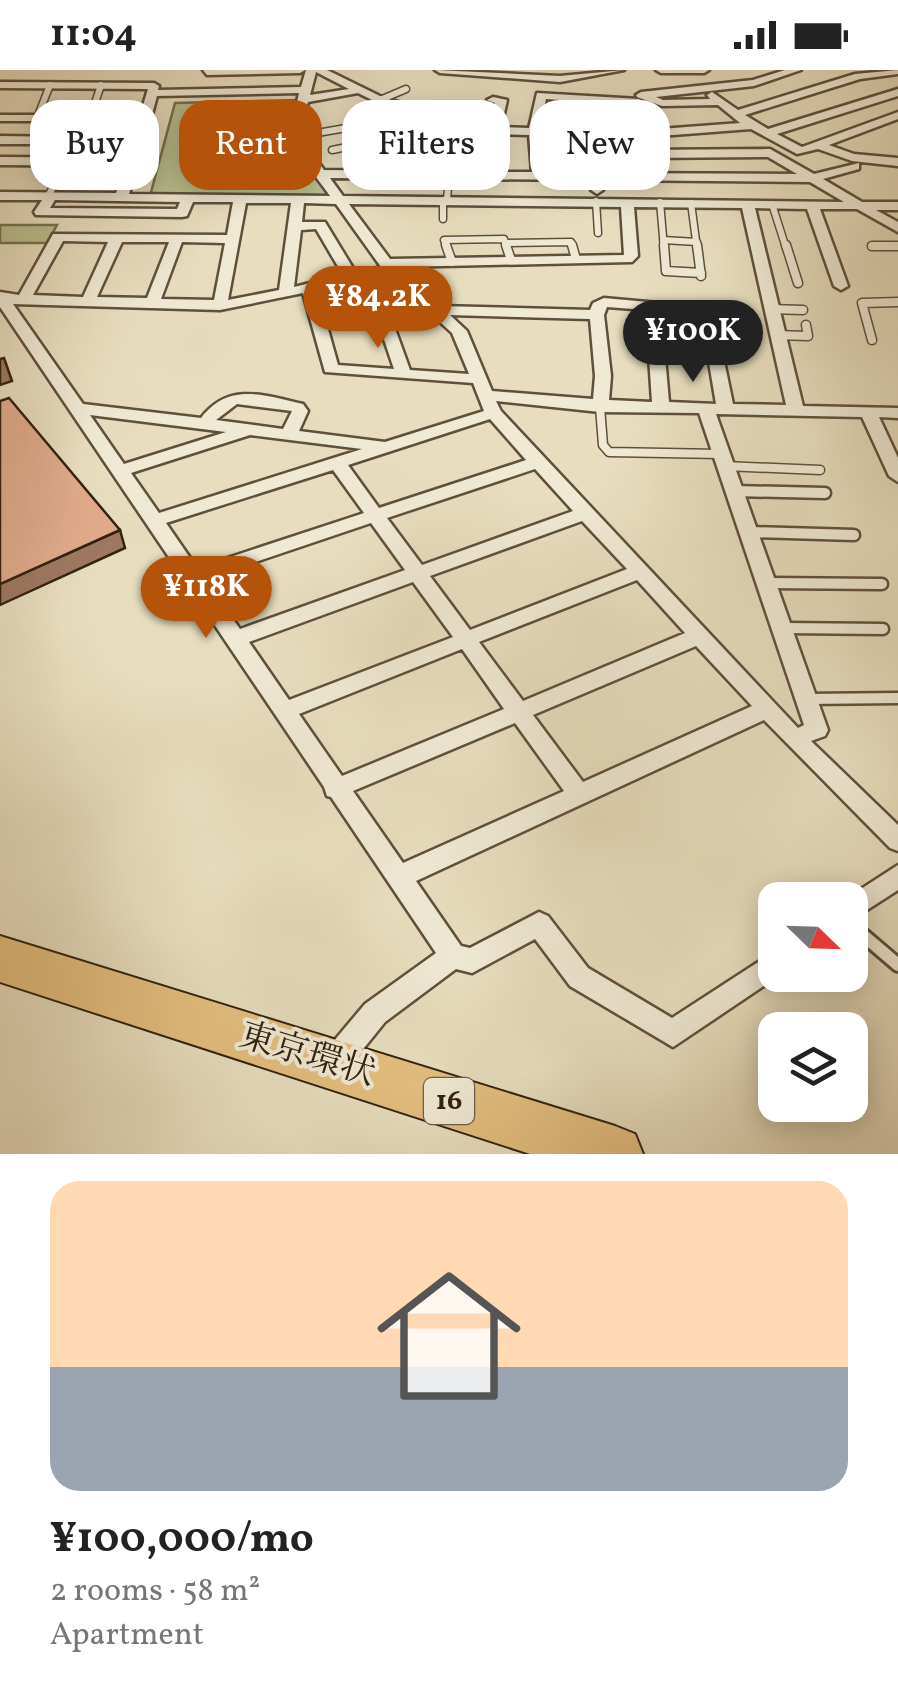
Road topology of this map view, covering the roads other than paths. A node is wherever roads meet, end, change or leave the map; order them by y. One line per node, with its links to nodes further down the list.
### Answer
1 (4, 70): 16 (street)
2 (300, 70): 12 (street)
3 (311, 70): 25 (street)
4 (319, 70): 21 (street)
5 (440, 70): 6 (street)
6 (455, 70): 14 (street)
7 (564, 70): 15 (street)
8 (615, 70): 15 (street)
9 (661, 70): 10 (street)
10 (704, 70)
11 (796, 70): 20 (street)
12 (207, 71): 23 (street)
13 (898, 71): 36 (street)
14 (512, 73): 15 (street)
15 (575, 77)
16 (0, 82): 18 (street)
17 (101, 85): 18 (street); 22 (street); 28 (lane)
18 (50, 86): 27 (lane)
19 (406, 89): 31 (lane)
20 (707, 90): 34 (street); 34 (street)
21 (355, 91): 25 (street); 31 (street)
22 (153, 92): 23 (street); 29 (street)
23 (204, 92): 25 (street)
24 (898, 92): 42 (street)
25 (304, 94): 30 (street)
26 (593, 98): 32 (street); 33 (street)
27 (44, 100)
28 (96, 100)
29 (151, 100)
30 (303, 100)
31 (380, 100)
32 (539, 100)
33 (616, 100)
34 (721, 102): 36 (street)
35 (670, 113): 41 (street)
36 (736, 114): 40 (street)
37 (898, 115): 46 (street)
38 (0, 118): 39 (street)
39 (30, 118)
40 (752, 126): 41 (street); 42 (street)
41 (688, 132): 43 (street)
42 (766, 132): 46 (street)
43 (670, 133)
44 (0, 140): 45 (street)
45 (30, 140)
46 (818, 145): 53 (street)
47 (898, 147): 54 (street)
48 (342, 148): 49 (lane)
49 (332, 150)
50 (670, 154): 57 (street)
51 (0, 161): 52 (street)
52 (30, 161)
53 (853, 161): 54 (street); 57 (street); 79 (street)
54 (893, 161)
55 (670, 177): 56 (street)
56 (717, 178): 57 (street); 75 (street)
57 (812, 178): 79 (street)
58 (322, 179): 69 (street)
59 (52, 190): 64 (lane)
60 (123, 190): 65 (street)
61 (447, 190): 70 (lane)
62 (597, 190): 71 (street)
63 (0, 196): 64 (street)
64 (49, 196): 65 (street); 66 (street)
65 (121, 197): 66 (street)
66 (188, 198): 67 (street)
67 (240, 199): 68 (street); 87 (street)
68 (298, 200): 69 (street); 82 (street)
69 (338, 200): 70 (street); 96 (street)
70 (445, 200): 71 (street); 81 (lane)
71 (597, 202): 72 (street); 84 (lane)
72 (627, 202): 73 (street); 93 (street)
73 (660, 202): 74 (street); 88 (lane)
74 (691, 203): 75 (street); 89 (lane)
75 (726, 204): 76 (street)
76 (746, 204): 77 (street); 110 (street)
77 (772, 204): 78 (street); 98 (lane)
78 (812, 204): 79 (street); 99 (street)
79 (863, 205): 80 (street); 83 (street)
80 (898, 206)
81 (443, 219)
82 (295, 226): 97 (street); 101 (street)
83 (898, 228)
84 (598, 233)
85 (117, 237): 86 (street); 104 (street); 105 (street)
86 (176, 238): 87 (street); 107 (street)
87 (231, 239): 109 (street)
88 (663, 240): 89 (lane); 89 (lane)
89 (696, 242)
90 (507, 244): 93 (lane); 94 (lane); 95 (lane)
91 (872, 246): 92 (lane)
92 (898, 246)
93 (576, 258): 94 (street)
94 (511, 260): 95 (street)
95 (452, 262): 96 (street)
96 (387, 266): 97 (street); 102 (street)
97 (352, 278): 100 (street)
98 (798, 283)
99 (841, 286)
100 (310, 287): 101 (street); 117 (street)
101 (286, 293): 109 (street)
102 (418, 295): 111 (street); 117 (street)
103 (1, 298): 104 (street); 121 (street)
104 (24, 299): 105 (street)
105 (88, 302): 107 (street)
106 (898, 302): 116 (lane)
107 (152, 304): 109 (street)
108 (653, 305): 113 (street); 122 (street); 123 (street)
109 (220, 306)
110 (770, 309): 112 (lane); 115 (street)
111 (436, 310): 113 (street); 118 (street)
112 (803, 310)
113 (597, 315): 119 (street)
114 (806, 325): 115 (lane)
115 (774, 335): 120 (street)
116 (872, 340)
117 (404, 375): 118 (street)
118 (481, 387): 119 (street); 126 (street)
119 (600, 407): 122 (street); 131 (lane)
120 (795, 407): 123 (street); 124 (street)
121 (76, 408): 127 (street); 135 (street)
122 (662, 408): 123 (street)
123 (716, 408): 131 (street)
124 (868, 412): 125 (street); 136 (street)
125 (898, 413)
126 (494, 414): 130 (street); 132 (street)
127 (205, 424): 128 (street); 129 (street)
128 (250, 430): 129 (street); 135 (street)
129 (288, 435): 130 (street)
130 (388, 447): 133 (street)
131 (722, 460): 134 (lane); 137 (street)
132 (537, 462): 139 (street); 140 (street)
133 (337, 463): 140 (street); 141 (street)
134 (820, 470)
135 (120, 471): 141 (street)
136 (898, 476)
137 (734, 491): 138 (lane); 142 (street)
138 (825, 493)
139 (585, 513): 144 (street); 145 (street)
140 (376, 516): 145 (street); 146 (street)
141 (153, 521): 146 (street)
142 (750, 532): 143 (lane); 147 (street)
143 (854, 534)
144 (639, 572): 151 (street); 152 (street)
145 (418, 573): 152 (street); 153 (street)
146 (190, 578): 153 (street)
147 (767, 584): 148 (lane); 149 (street)
148 (882, 584)
149 (784, 628): 150 (lane); 155 (street)
150 (883, 629)
151 (698, 636): 156 (street); 158 (street)
152 (465, 638): 157 (street); 158 (street)
153 (235, 639): 157 (street)
154 (898, 698): 155 (lane)
155 (807, 699): 159 (street)
156 (767, 709): 159 (street); 161 (street)
157 (283, 711): 160 (street)
158 (518, 712): 160 (street); 161 (street)
159 (794, 738): 162 (street)
160 (335, 789): 164 (street)
161 (578, 793): 164 (street)
162 (898, 841)
163 (898, 876): 165 (street)
164 (399, 877): 167 (street)
165 (868, 897)
166 (868, 939): 169 (lane)
167 (453, 956): 170 (street); 171 (street)
168 (0, 960): 171 (highway, 東京環状 / 16)
169 (898, 965)
170 (758, 974)
171 (333, 1064): 172 (highway, 東京環状 / 16)
172 (615, 1154)

